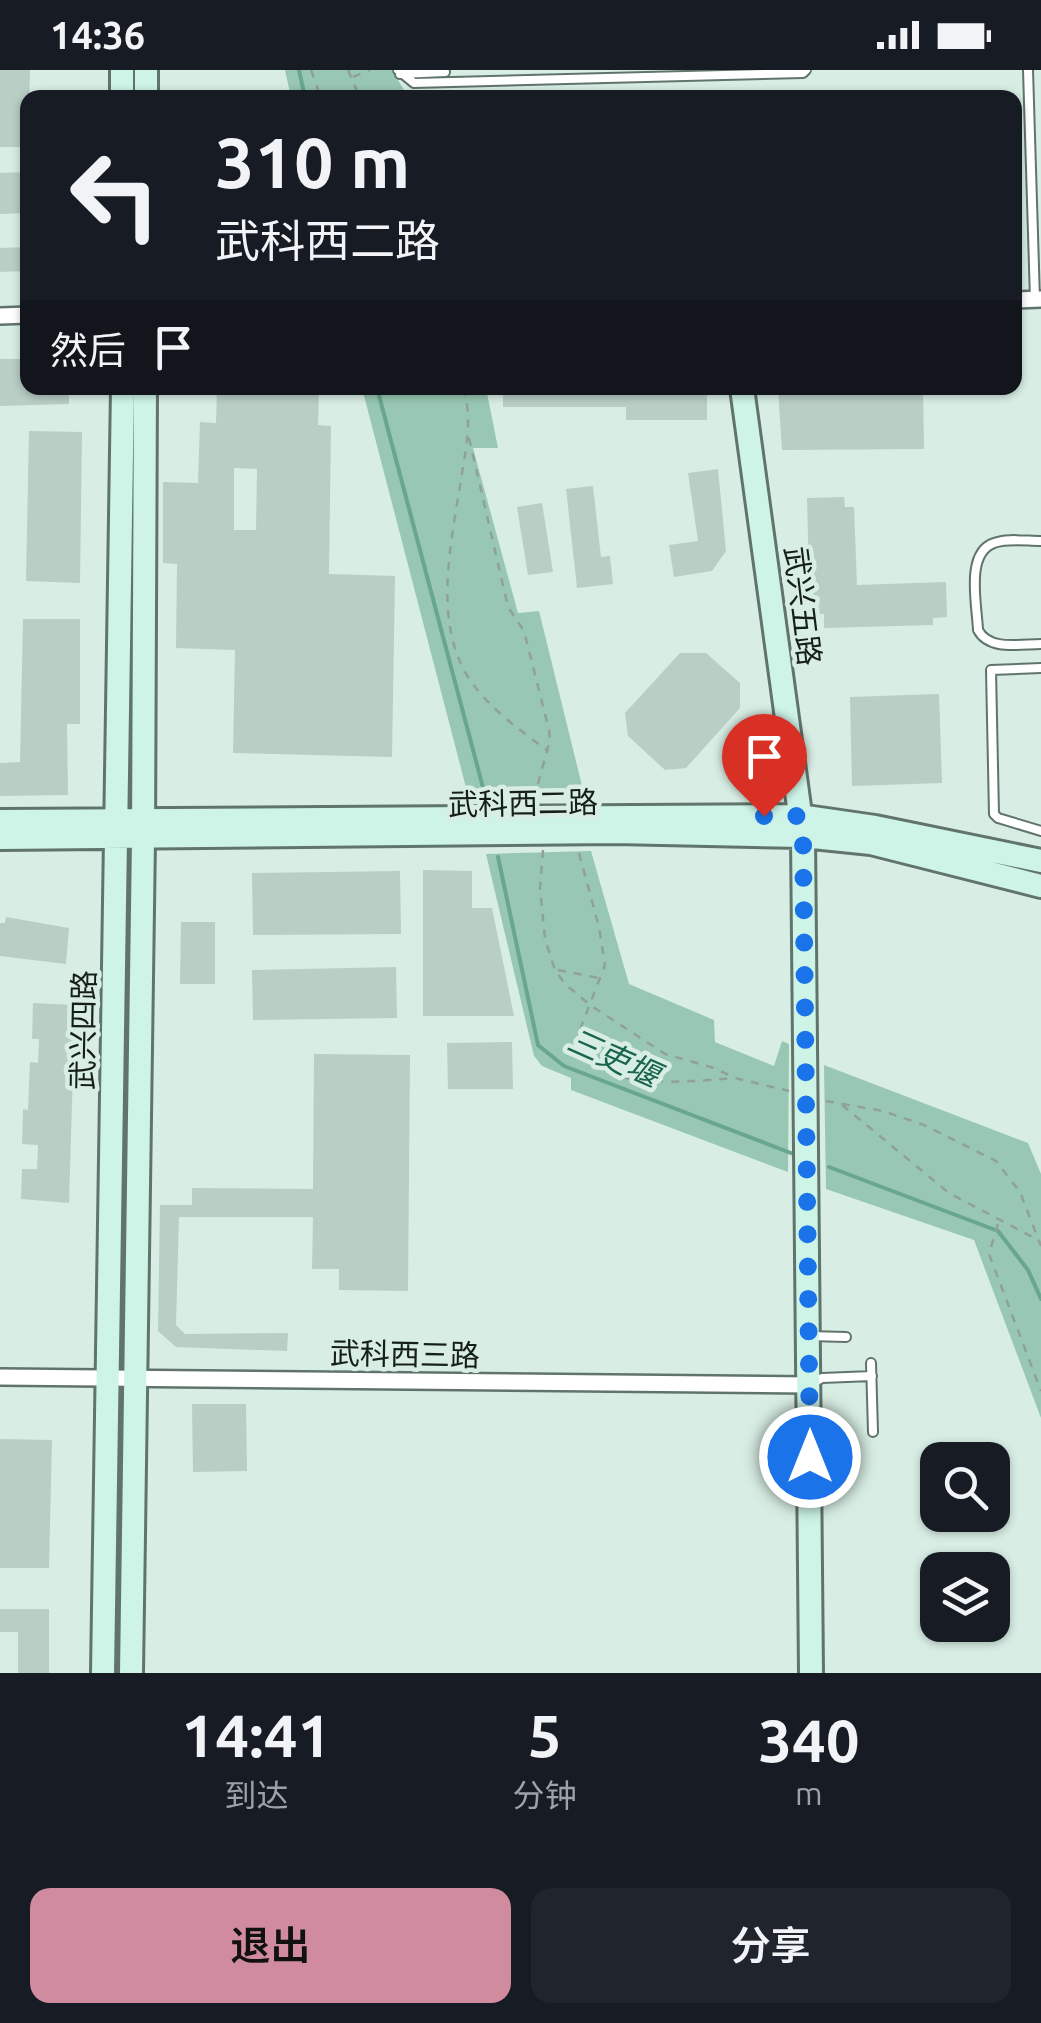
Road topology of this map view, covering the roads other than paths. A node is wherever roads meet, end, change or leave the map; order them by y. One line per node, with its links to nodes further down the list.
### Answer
1 (806, 70): 3 (lane)
2 (1028, 70): 5 (lane)
3 (399, 72): 4 (lane)
4 (446, 72)
5 (1037, 266): 6 (lane)
6 (1038, 300)
7 (122, 395): 16 (street, 武兴四路)
8 (145, 395): 17 (street, 武兴四路)
9 (743, 395): 15 (street, 武兴五路)
10 (1041, 541): 11 (lane)
11 (1041, 644)
12 (1041, 668): 18 (lane)
13 (0, 821): 16 (street, 武科西二路)
14 (548, 825): 15 (street, 武科西二路); 15 (street, 武科西二路); 17 (street, 武科西二路)
15 (801, 826): 20 (street, 武科西二路); 21 (street, 武科西二路); 22 (street, 武兴五路)
16 (114, 828): 17 (street, 武科西二路); 19 (street, 武科西二路); 27 (street, 武兴四路)
17 (143, 829): 28 (street, 武兴四路)
18 (1041, 831)
19 (0, 838)
20 (1041, 862)
21 (1041, 886)
22 (809, 1336): 23 (lane); 29 (street, 武兴五路)
23 (846, 1338)
24 (872, 1363): 25 (lane)
25 (872, 1376): 29 (lane); 30 (lane)
26 (0, 1377): 27 (street, 武科西三路)
27 (110, 1378): 28 (street, 武科西三路); 31 (street, 武兴四路)
28 (137, 1378): 29 (street, 武科西三路); 32 (street, 武兴四路)
29 (810, 1385): 33 (street, 武兴五路)
30 (873, 1432)
31 (103, 1673)
32 (131, 1673)
33 (811, 1673)

